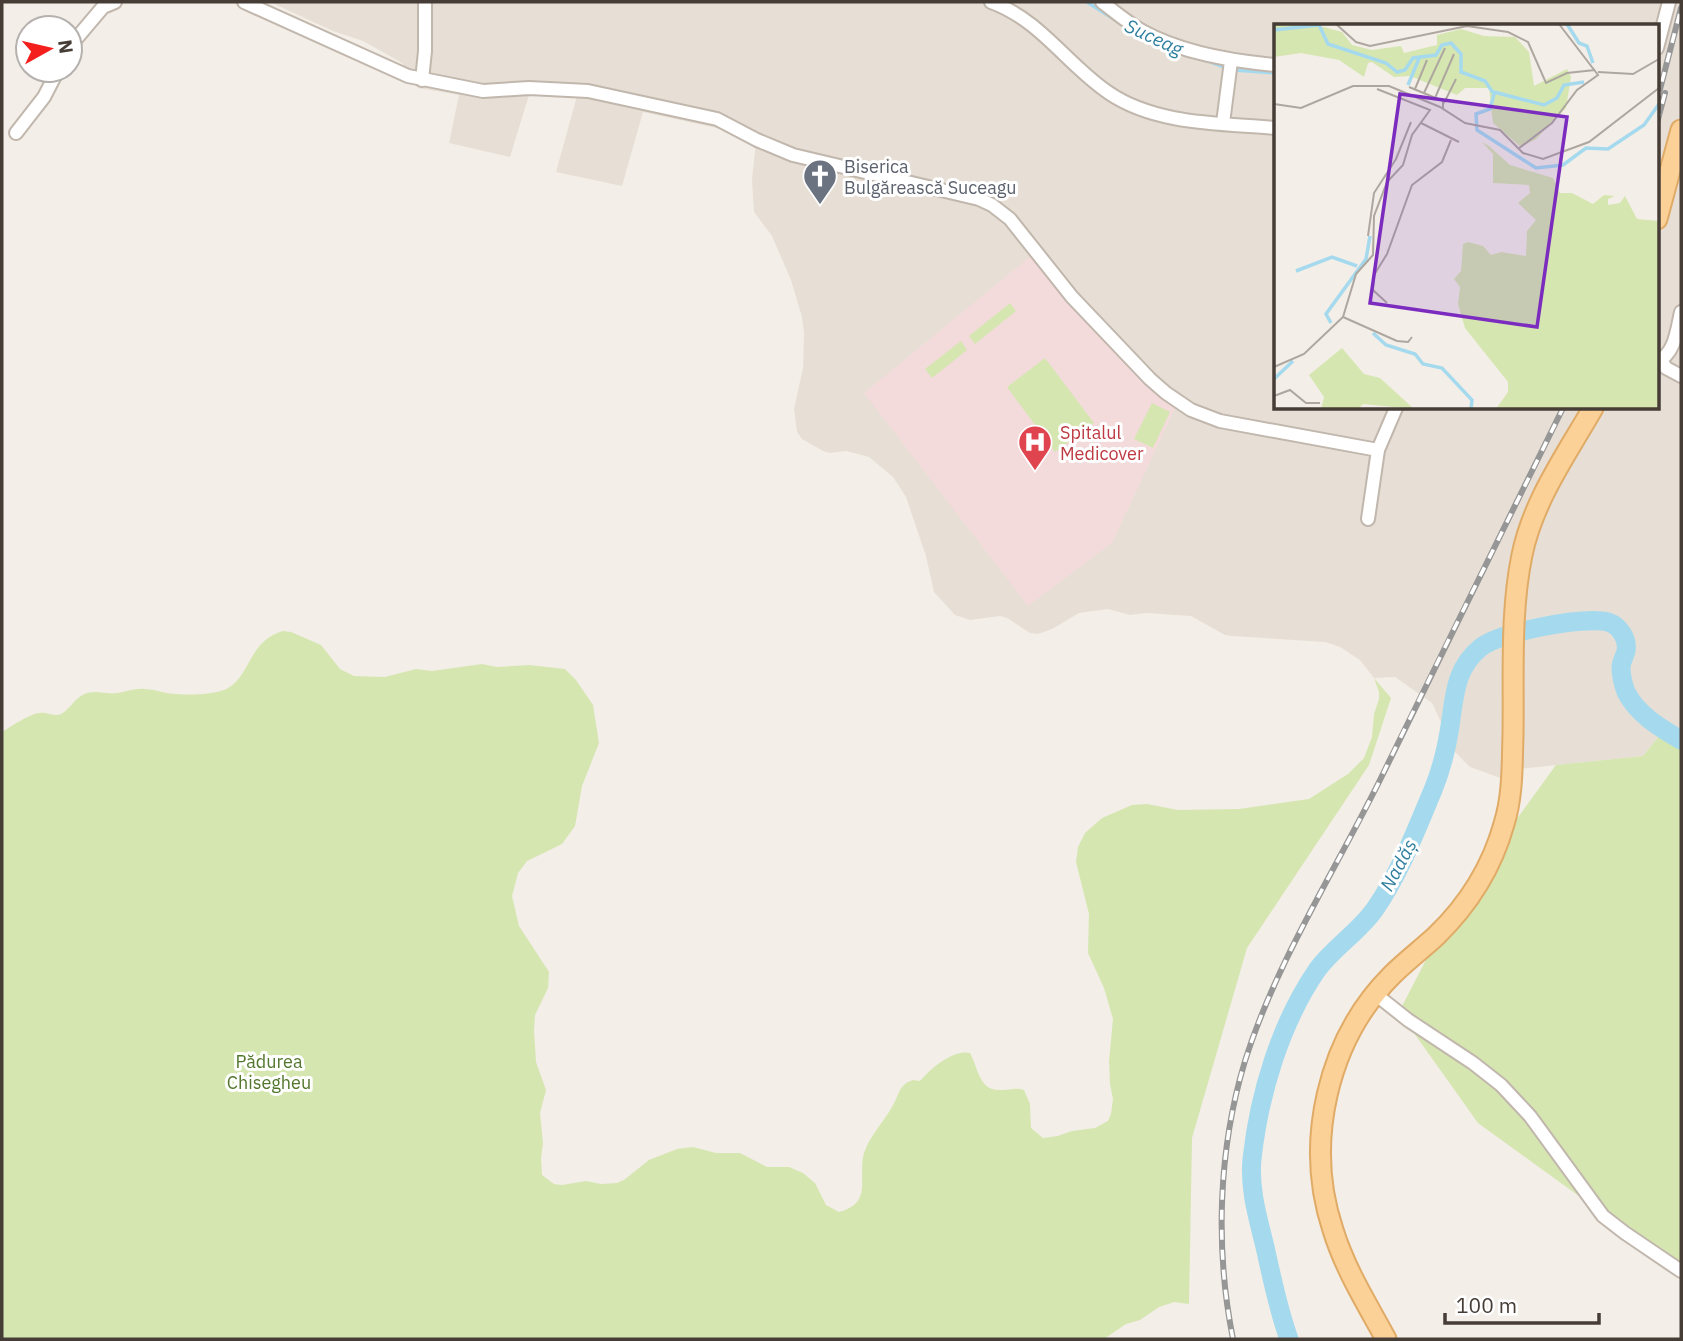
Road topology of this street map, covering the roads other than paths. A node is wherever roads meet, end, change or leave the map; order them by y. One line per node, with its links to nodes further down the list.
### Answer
1 (115, 2): 7 (street)
2 (244, 2): 11 (street)
3 (425, 2): 11 (street)
4 (991, 2): 13 (street)
5 (1102, 2): 10 (street)
6 (1669, 2): 8 (street)
7 (84, 29)
8 (1658, 43)
9 (1274, 65): 10 (street)
10 (1230, 66): 13 (street)
11 (422, 80): 23 (street)
12 (51, 84): 16 (street)
13 (1223, 123): 14 (street)
14 (1274, 128)
15 (1681, 130): 17 (main road)
16 (16, 133)
17 (1658, 215)
18 (1681, 312): 19 (street)
19 (1659, 360): 20 (street)
20 (1681, 376)
21 (1395, 410): 23 (street)
22 (1592, 410): 25 (main road)
23 (1378, 450): 24 (street)
24 (1368, 519)
25 (1374, 993): 26 (street); 27 (main road)
26 (1681, 1270)
27 (1386, 1339)

